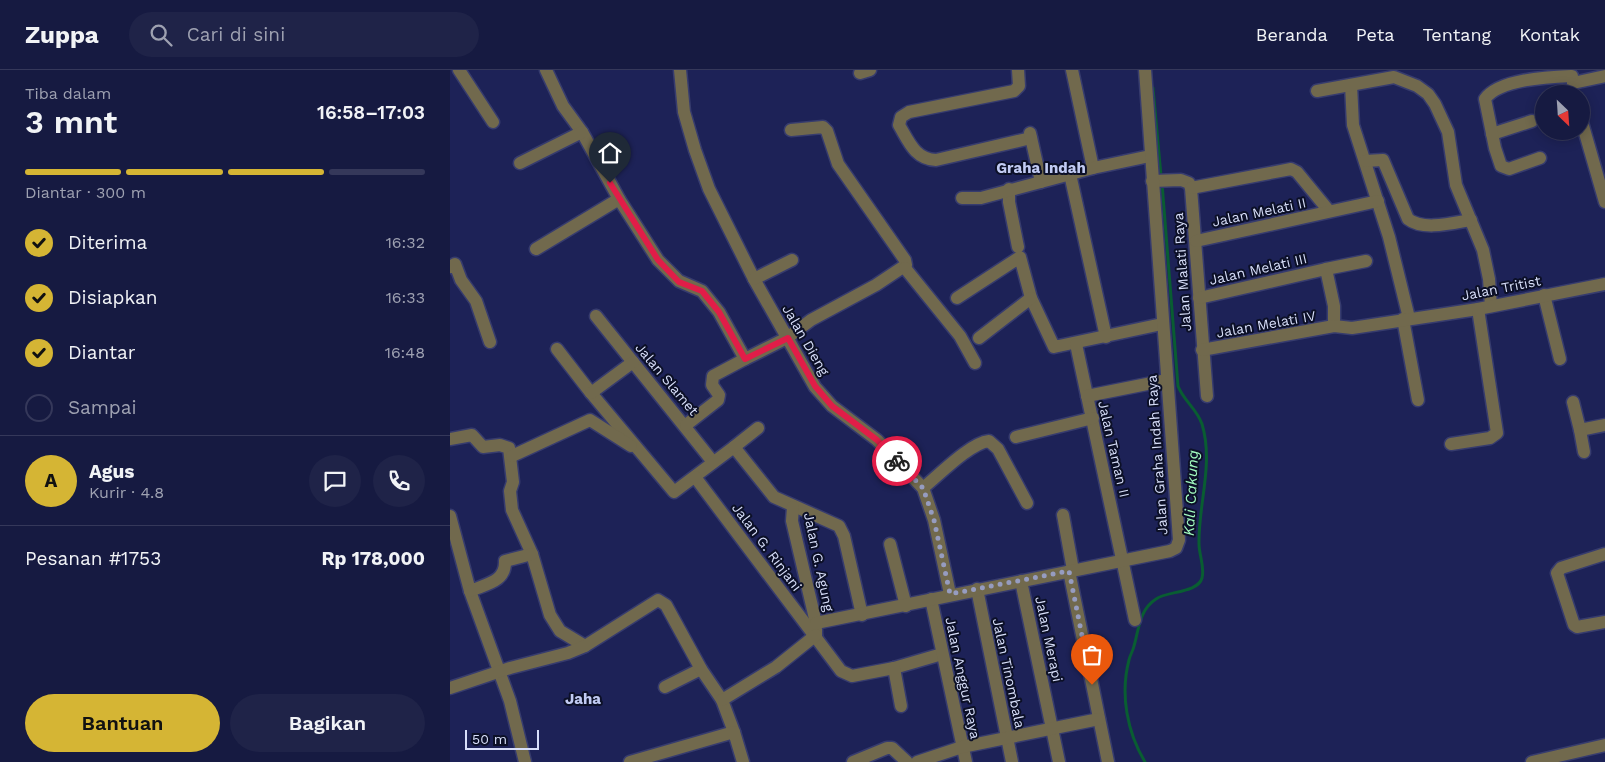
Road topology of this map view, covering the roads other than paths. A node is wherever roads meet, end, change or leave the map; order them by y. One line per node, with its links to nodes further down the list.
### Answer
1 (459, 70): 13 (street)
2 (546, 70): 15 (street)
3 (680, 70): 42 (street, Jalan Dieng)
4 (1018, 70): 25 (street)
5 (1072, 70): 22 (street)
6 (1145, 70): 18 (street, Jalan Graha Indah Raya)
7 (1393, 73): 10 (street); 33 (street)
8 (1605, 76): 9 (street)
9 (1573, 81): 16 (street)
10 (1351, 85): 11 (street); 20 (street)
11 (1317, 91)
12 (1532, 121): 16 (street)
13 (493, 122)
14 (791, 130): 40 (street)
15 (582, 132): 21 (street); 29 (street)
16 (1492, 134): 19 (street)
17 (1587, 140): 31 (street)
18 (1150, 156): 22 (street); 24 (street, Jalan Graha Indah Raya)
19 (1540, 158)
20 (1365, 161): 30 (street); 33 (street)
21 (520, 163)
22 (1093, 168): 23 (street)
23 (1070, 174): 25 (street); 54 (street)
24 (1156, 181): 26 (street); 52 (street, Jalan Graha Indah Raya)
25 (1042, 182): 27 (street)
26 (1186, 184): 32 (street); 34 (street, Jalan Malati Raya)
27 (1009, 189): 28 (street); 36 (street)
28 (962, 198)
29 (619, 200): 35 (street); 61 (street)
30 (1378, 200): 32 (street, Jalan Melati II); 51 (street)
31 (1605, 202)
32 (1329, 211): 34 (street, Jalan Melati II)
33 (1471, 220): 48 (street)
34 (1196, 241): 47 (street, Jalan Malati Raya)
35 (536, 249)
36 (1019, 252): 45 (street); 46 (street)
37 (792, 260): 42 (street)
38 (1366, 261): 41 (street)
39 (450, 267): 57 (street)
40 (905, 268): 55 (street); 64 (street)
41 (1326, 269): 47 (street, Jalan Melati III); 53 (street, Jalan Melati III)
42 (754, 280): 55 (street, Jalan Dieng)
43 (1605, 284): 44 (street, Jalan Tritist)
44 (1544, 296): 48 (street, Jalan Tritist); 62 (street)
45 (958, 298)
46 (1031, 298): 56 (street); 58 (street)
47 (1199, 298): 60 (street, Jalan Malati Raya)
48 (1491, 306): 49 (street, Jalan Tritist)
49 (1478, 309): 51 (street, Jalan Tritist); 78 (street)
50 (596, 316): 63 (street, Jalan Slamet)
51 (1406, 319): 53 (street, Jalan Tritist); 69 (street)
52 (1162, 324): 54 (street); 65 (street, Jalan Graha Indah Raya)
53 (1334, 326): 60 (street, Jalan Melati IV)
54 (1106, 337): 58 (street)
55 (788, 338): 61 (street); 85 (street, Jalan Dieng)
56 (979, 338)
57 (490, 342)
58 (1076, 344): 67 (street, Jalan Taman II)
59 (558, 349): 66 (street)
60 (1202, 350): 68 (street, Jalan Malati Raya)
61 (745, 359): 72 (street)
62 (1560, 359)
63 (633, 362): 66 (street); 72 (street, Jalan Slamet)
64 (975, 363)
65 (1167, 380): 67 (street); 93 (street, Jalan Graha Indah Raya)
66 (591, 393): 80 (street)
67 (1086, 396): 71 (street, Jalan Taman II)
68 (1207, 396)
69 (1418, 400)
70 (1573, 402): 75 (street)
71 (1093, 418): 76 (street); 93 (street, Jalan Taman II)
72 (686, 425): 83 (street, Jalan Slamet)
73 (1605, 425): 75 (street)
74 (758, 428): 79 (street)
75 (1580, 430): 81 (street)
76 (1016, 437)
77 (450, 439): 82 (street)
78 (1452, 444)
79 (734, 446): 83 (street); 87 (street)
80 (640, 451): 82 (street); 84 (street)
81 (1584, 452)
82 (512, 456): 91 (street)
83 (713, 462): 84 (street)
84 (695, 477): 104 (street, Jalan G. Rinjani)
85 (923, 488): 86 (street); 98 (street, Jalan Dieng)
86 (1027, 503)
87 (793, 507): 101 (street); 104 (street, Jalan G. Agung)
88 (1063, 515): 94 (street)
89 (450, 516): 97 (street)
90 (890, 544): 100 (street)
91 (532, 554): 97 (street); 105 (street)
92 (1605, 554): 103 (street)
93 (1122, 560): 94 (street, Jalan Graha Indah Raya); 102 (street, Jalan Taman II)
94 (1071, 571): 95 (street, Jalan Graha Indah Raya); 114 (street)
95 (1021, 581): 96 (street, Jalan Graha Indah Raya); 115 (street, Jalan Merapi)
96 (977, 589): 98 (street, Jalan Graha Indah Raya); 117 (street, Jalan Tinombala)
97 (470, 591): 109 (street)
98 (950, 594): 99 (street, Jalan Graha Indah Raya)
99 (931, 599): 100 (street, Jalan Graha Indah Raya); 106 (street, Jalan Anggur Raya)
100 (906, 606): 101 (street, Jalan Graha Indah Raya)
101 (862, 615): 104 (street, Jalan Graha Indah Raya)
102 (1135, 620)
103 (1605, 622)
104 (816, 629): 107 (street, Jalan G. Rinjani); 112 (street)
105 (585, 646): 108 (street); 109 (street)
106 (942, 654): 107 (street, Jalan G. Rinjani); 119 (street, Jalan Anggur Raya)
107 (894, 668): 113 (street)
108 (701, 669): 110 (street); 112 (street)
109 (500, 671): 111 (street); 120 (street)
110 (666, 687)
111 (450, 688)
112 (722, 700): 116 (street)
113 (901, 706)
114 (1099, 719): 115 (street); 129 (street)
115 (1052, 728): 117 (street); 128 (street, Jalan Merapi)
116 (734, 732): 121 (street); 122 (street)
117 (1007, 737): 119 (street); 127 (street, Jalan Tinombala)
118 (1605, 745): 130 (street)
119 (962, 746): 125 (street); 126 (street, Jalan Anggur Raya)
120 (525, 762)
121 (630, 762)
122 (743, 762)
123 (853, 762): 124 (street)
124 (906, 762)
125 (917, 762)
126 (966, 762)
127 (1012, 762)
128 (1060, 762)
129 (1108, 762)
130 (1532, 762)

